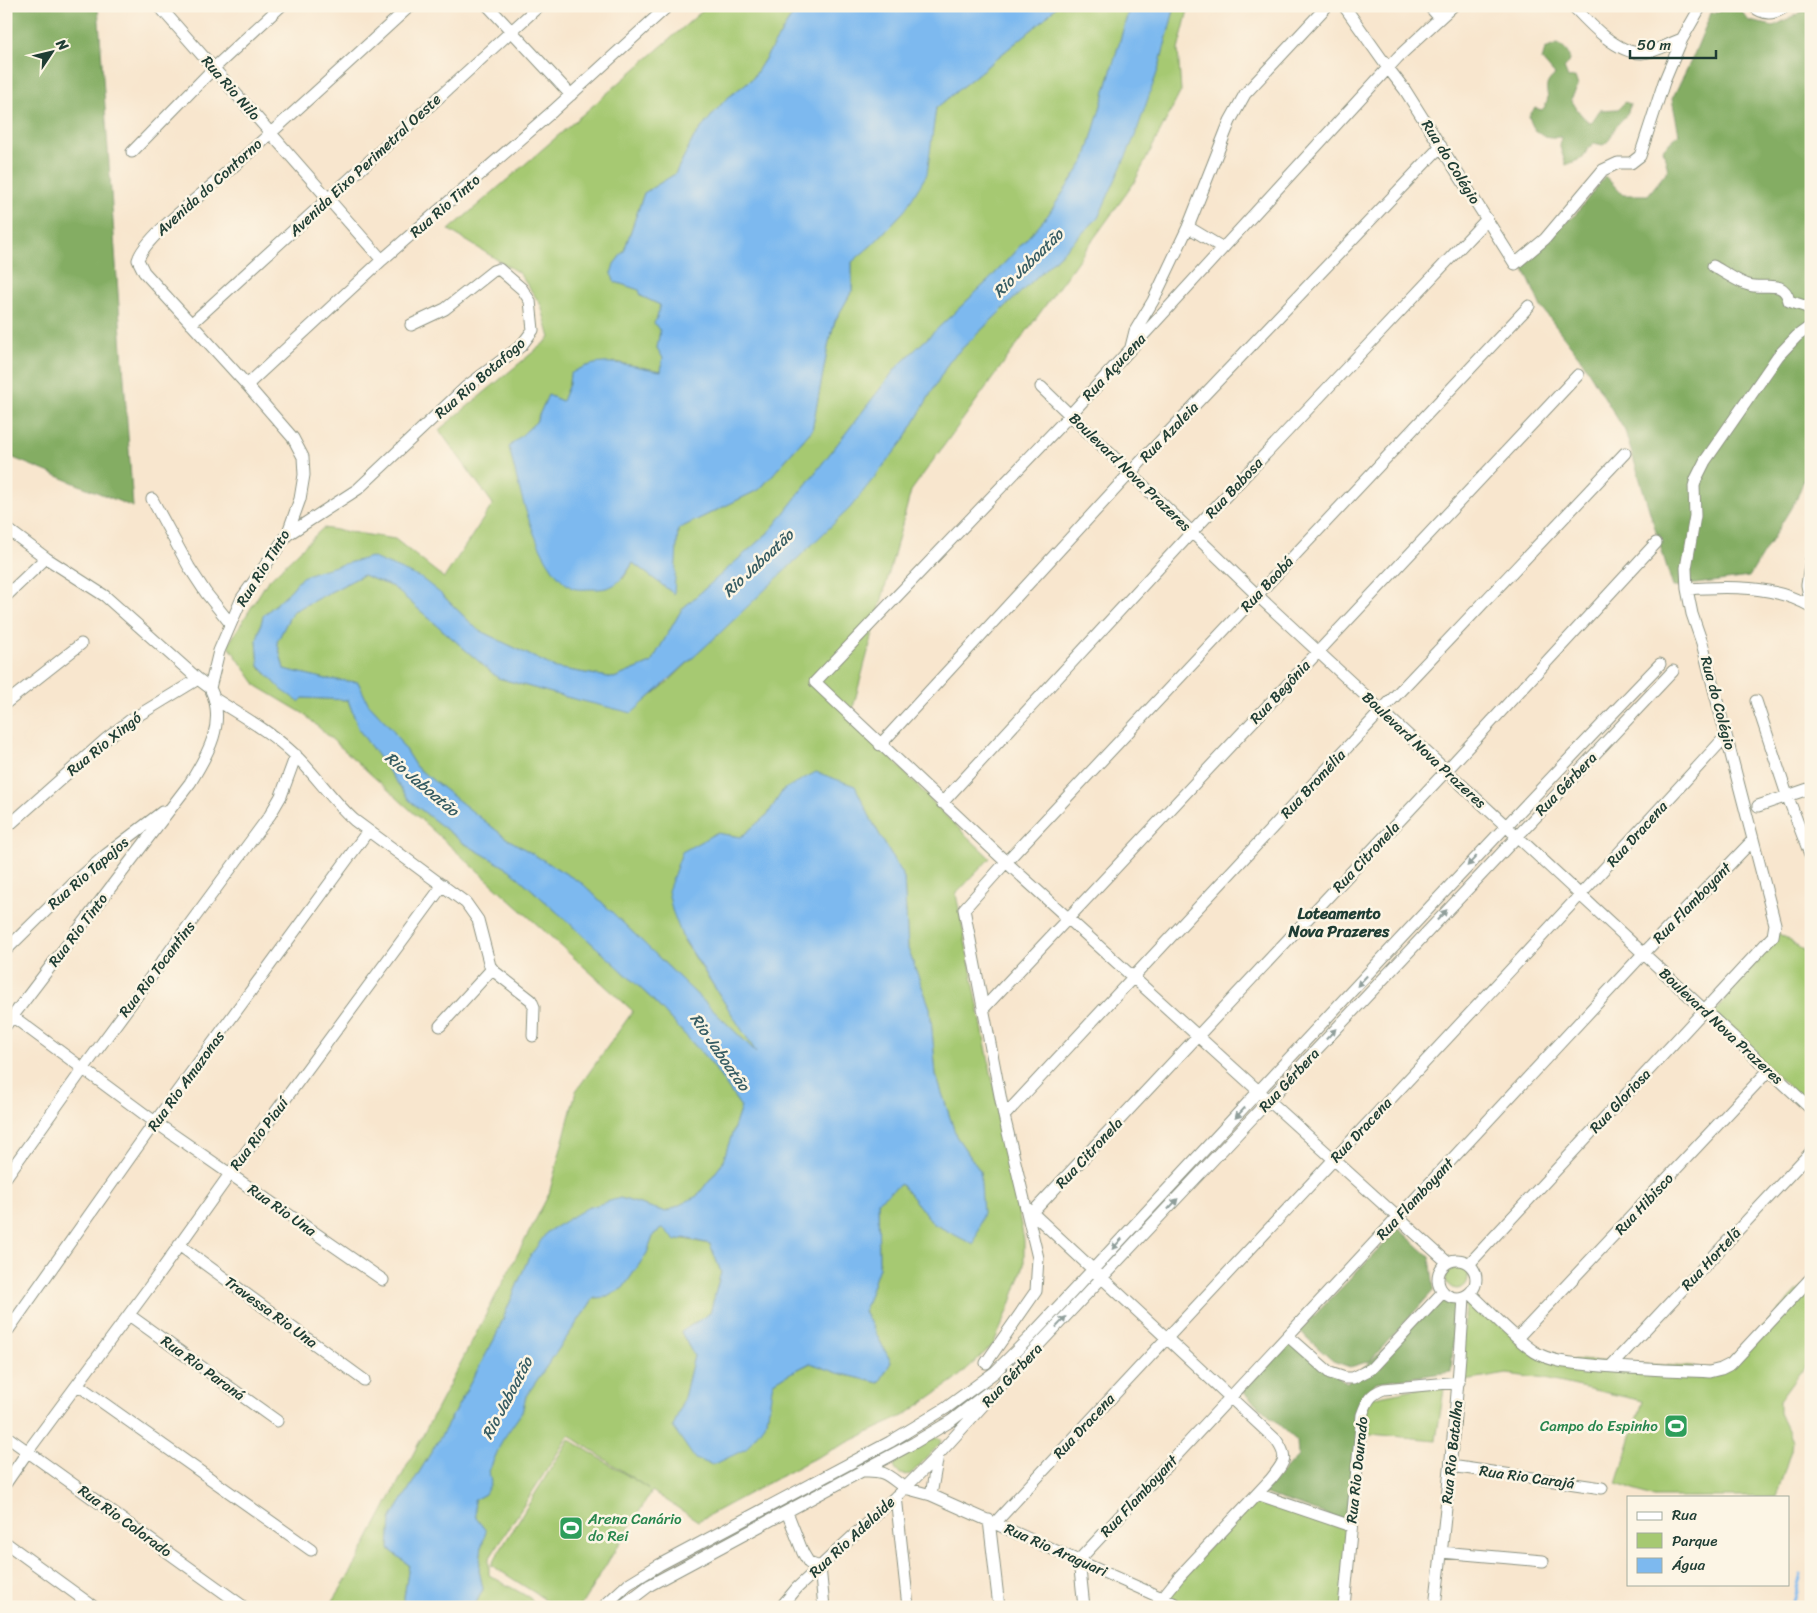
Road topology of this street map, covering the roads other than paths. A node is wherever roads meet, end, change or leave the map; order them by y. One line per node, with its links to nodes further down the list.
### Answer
1 (159, 6): 19 (street, Rua Rio Nilo)
2 (281, 6): 19 (street)
3 (410, 6): 21 (street, Avenida do Contorno)
4 (488, 6): 16 (street)
5 (539, 6): 16 (street, Avenida Eixo Perimetral Oeste)
6 (668, 6): 20 (street, Rua Rio Tinto)
7 (1327, 6): 26 (street)
8 (1344, 6): 18 (street, Rua do Colégio)
9 (1429, 6): 15 (street)
10 (1454, 6): 15 (street, Rua Açucena)
11 (1573, 6): 17 (street)
12 (1701, 6): 17 (street)
13 (1753, 6): 14 (street)
14 (1786, 6)
15 (1440, 18): 18 (street, Rua Açucena)
16 (510, 31): 20 (street); 24 (street, Avenida Eixo Perimetral Oeste)
17 (1682, 39): 25 (street, Rua do Colégio)
18 (1390, 65): 22 (street, Rua do Colégio); 27 (street, Rua Açucena)
19 (214, 68): 21 (street, Rua Rio Nilo); 23 (street)
20 (571, 95): 28 (street, Rua Rio Tinto)
21 (270, 134): 24 (street, Rua Rio Nilo); 32 (street, Avenida do Contorno)
22 (1441, 146): 25 (street, Rua do Colégio); 41 (street, Rua Azaleia)
23 (132, 152)
24 (328, 198): 28 (street, Rua Rio Nilo); 32 (street, Avenida Eixo Perimetral Oeste)
25 (1487, 219): 44 (street, Rua Babosa)
26 (1188, 227): 27 (street); 35 (street)
27 (1223, 248): 35 (street, Rua Açucena)
28 (382, 260): 37 (street, Rua Rio Tinto)
29 (1713, 266): 31 (street)
30 (1529, 306): 50 (street, Rua Baobá)
31 (1811, 312)
32 (191, 324): 37 (street, Avenida do Contorno)
33 (411, 325): 45 (street, Rua Rio Botafogo)
34 (1811, 326): 49 (street, Rua do Colégio)
35 (1131, 348): 39 (street, Rua Açucena)
36 (1578, 375): 55 (street, Rua Begônia)
37 (247, 386): 45 (street, Rua Rio Tinto)
38 (1041, 388): 39 (street, Boulevard Nova Prazeres)
39 (1070, 415): 41 (street, Boulevard Nova Prazeres); 64 (street, Rua Açucena)
40 (1624, 453): 62 (street, Rua Bromélia)
41 (1130, 472): 44 (street, Boulevard Nova Prazeres); 64 (street, Rua Azaleia)
42 (152, 499): 53 (street)
43 (6, 528): 47 (street)
44 (1192, 532): 50 (street, Boulevard Nova Prazeres); 70 (street, Rua Babosa)
45 (286, 535): 53 (street, Rua Rio Tinto)
46 (1656, 543): 66 (street, Rua Citronela)
47 (46, 558): 51 (street); 58 (street)
48 (1811, 560): 52 (street)
49 (1687, 589): 52 (street); 63 (street, Rua do Colégio)
50 (1257, 595): 55 (street, Boulevard Nova Prazeres); 78 (street, Rua Baobá)
51 (6, 596)
52 (1811, 606)
53 (230, 623): 59 (street, Rua Rio Tinto)
54 (81, 644): 61 (street)
55 (1318, 651): 62 (street, Boulevard Nova Prazeres); 81 (street, Rua Begônia)
56 (1660, 664): 72 (street, Rua Gérbera)
57 (1673, 671): 75 (street, Rua Gérbera)
58 (198, 679): 59 (street); 73 (street, Rua Rio Xingó)
59 (212, 693): 65 (street); 69 (street, Rua Rio Tinto)
60 (1756, 701): 68 (street)
61 (6, 703)
62 (1382, 710): 66 (street, Boulevard Nova Prazeres); 86 (street, Rua Bromélia)
63 (1726, 736): 76 (street, Rua do Colégio); 80 (street, Rua Dracena)
64 (880, 745): 70 (street)
65 (296, 755): 74 (street); 93 (street, Rua Rio Tocantins)
66 (1446, 770): 72 (street, Boulevard Nova Prazeres); 92 (street, Rua Citronela)
67 (1811, 788): 68 (street)
68 (1787, 795): 71 (street); 77 (street)
69 (175, 802): 83 (street, Rua Rio Tapajos); 89 (street, Rua Rio Tinto)
70 (942, 803): 78 (street)
71 (1758, 806)
72 (1505, 825): 75 (street, Boulevard Nova Prazeres); 95 (street, Rua Gérbera, one-way to 95)
73 (6, 828)
74 (368, 831): 79 (street); 99 (street, Rua Rio Amazonas)
75 (1516, 836): 80 (street, Boulevard Nova Prazeres); 96 (street, Rua Gérbera, one-way to 75)
76 (1753, 840): 82 (street, Rua do Colégio); 84 (street, Rua Flamboyant)
77 (1811, 857)
78 (1006, 862): 81 (street); 87 (street)
79 (443, 885): 85 (street); 102 (street, Rua Rio Piauí)
80 (1581, 896): 84 (street, Boulevard Nova Prazeres); 101 (street, Rua Dracena)
81 (1068, 918): 86 (street); 87 (street, Rua Begônia)
82 (1771, 939): 88 (street, Rua Gloriosa)
83 (6, 950)
84 (1643, 954): 88 (street, Boulevard Nova Prazeres); 105 (street, Rua Flamboyant)
85 (492, 969): 90 (street); 91 (street)
86 (1132, 976): 92 (street); 98 (street, Rua Bromélia)
87 (983, 1009): 98 (street)
88 (1704, 1010): 94 (street, Boulevard Nova Prazeres); 108 (street, Rua Gloriosa)
89 (9, 1021): 93 (street, Rua Rio Una)
90 (440, 1026)
91 (533, 1036)
92 (1198, 1036): 95 (street); 104 (street, Rua Citronela)
93 (83, 1068): 99 (street, Rua Rio Una); 103 (street, Rua Rio Tocantins)
94 (1769, 1070): 97 (street, Boulevard Nova Prazeres); 119 (street, Rua Hibisco)
95 (1260, 1092): 96 (street); 109 (street, Rua Gérbera, one-way to 109)
96 (1270, 1101): 101 (street); 110 (street, Rua Gérbera, one-way to 96)
97 (1811, 1109)
98 (1004, 1116): 104 (street)
99 (156, 1122): 102 (street, Rua Rio Una); 116 (street, Rua Rio Amazonas)
100 (1811, 1152): 121 (street, Rua Hortelã)
101 (1334, 1159): 105 (street); 118 (street, Rua Dracena)
102 (230, 1174): 106 (street, Rua Rio Piauí); 112 (street, Rua Rio Una)
103 (6, 1177)
104 (1029, 1210): 109 (street); 120 (street)
105 (1398, 1217): 107 (street); 117 (street, Rua Flamboyant)
106 (179, 1245): 115 (street, Rua Rio Piauí); 123 (street, Travessa Rio Una)
107 (1448, 1262): 108 (street); 113 (street)
108 (1469, 1264): 114 (street)
109 (1093, 1270): 110 (street); 151 (street, Rua Gérbera)
110 (1102, 1278): 118 (street); 122 (street, Rua Gérbera, one-way to 110)
111 (1811, 1278): 121 (street)
112 (383, 1280)
113 (1443, 1292): 114 (street); 117 (street)
114 (1467, 1295): 119 (street); 124 (street, Rua Rio Batalha)
115 (129, 1314): 125 (street, Rua Rio Piauí); 127 (street, Rua Rio Paraná)
116 (6, 1333)
117 (1288, 1336): 126 (street, Rua Flamboyant)
118 (1167, 1337): 126 (street); 140 (street, Rua Dracena)
119 (1518, 1337): 121 (street)
120 (986, 1363)
121 (1610, 1367)
122 (1015, 1370): 130 (street, Rua Gérbera); 132 (street)
123 (364, 1380)
124 (1459, 1382): 131 (street, Rua Rio Batalha); 141 (street, Rua Rio Dourado)
125 (78, 1385): 129 (street, Rua Rio Piauí); 143 (street)
126 (1231, 1398): 137 (street); 145 (street, Rua Flamboyant)
127 (277, 1421)
128 (6, 1436): 129 (street, Rua Rio Colorado)
129 (28, 1451): 133 (street, Rua Rio Piauí); 150 (street, Rua Rio Colorado)
130 (938, 1455): 134 (street, Rua Gérbera); 136 (street)
131 (1451, 1466): 135 (street, Rua Rio Carajá); 144 (street, Rua Rio Batalha)
132 (864, 1470): 134 (street); 139 (street)
133 (6, 1483)
134 (905, 1488): 136 (street, Rua Rio Adelaide); 138 (street, Rua Rio Adelaide)
135 (1602, 1488)
136 (931, 1494): 140 (street, Rua Rio Araguari)
137 (1256, 1494): 141 (street); 148 (street)
138 (896, 1496): 147 (street, Rua Rio Adelaide); 155 (street)
139 (787, 1512): 147 (street); 152 (street)
140 (992, 1522): 145 (street, Rua Rio Araguari); 156 (street)
141 (1351, 1526): 159 (street, Rua Rio Dourado)
142 (6, 1543): 149 (street)
143 (311, 1550)
144 (1441, 1552): 146 (street); 160 (street, Rua Rio Batalha)
145 (1079, 1560): 148 (street, Rua Rio Araguari); 157 (street)
146 (1543, 1561)
147 (820, 1567): 153 (street, Rua Rio Adelaide); 154 (street)
148 (1168, 1602): 158 (street, Rua Rio Araguari)
149 (94, 1607)
150 (244, 1607)
151 (603, 1607)
152 (621, 1607)
153 (781, 1607)
154 (824, 1607)
155 (908, 1607)
156 (999, 1607)
157 (1084, 1607)
158 (1182, 1607)
159 (1344, 1607)
160 (1435, 1607)

